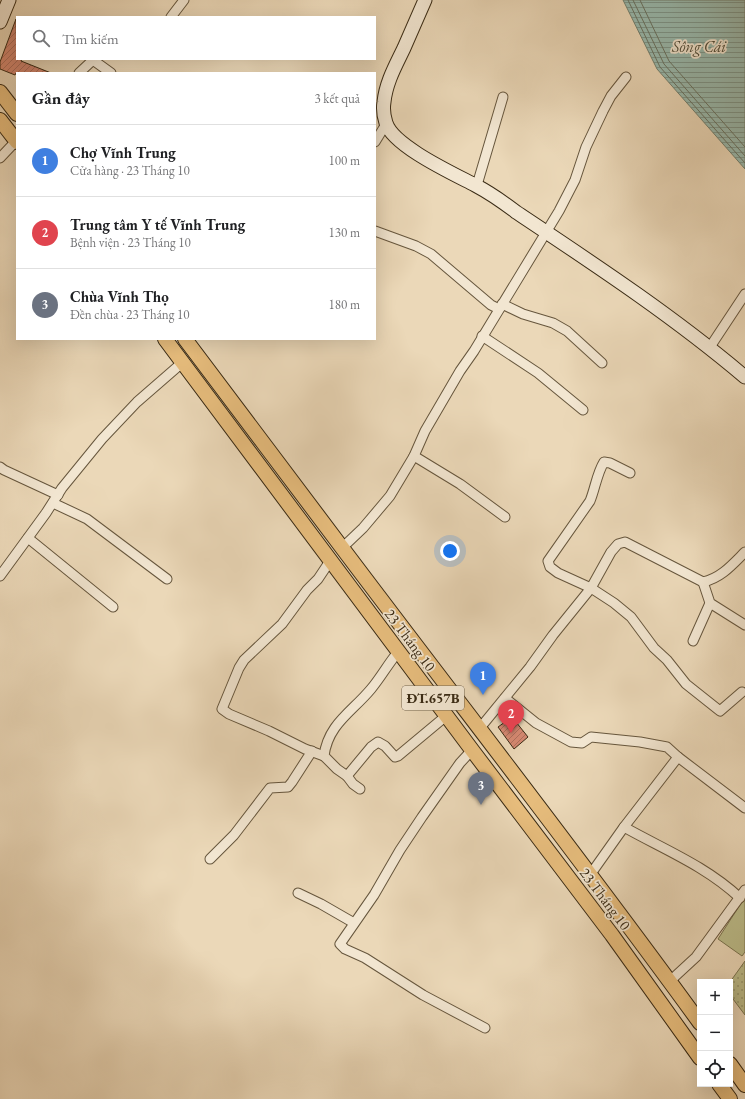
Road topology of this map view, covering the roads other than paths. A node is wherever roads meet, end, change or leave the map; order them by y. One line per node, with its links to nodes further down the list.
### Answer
1 (9, 0): 5 (street)
2 (184, 0): 4 (street)
3 (425, 0): 15 (street)
4 (172, 16)
5 (0, 22)
6 (93, 60): 8 (street)
7 (95, 60): 9 (street)
8 (80, 72)
9 (110, 72)
10 (626, 77): 22 (street)
11 (0, 92): 13 (main road)
12 (503, 97): 20 (street)
13 (16, 113)
14 (0, 120): 16 (main road)
15 (386, 124): 17 (street); 20 (street)
16 (16, 140)
17 (376, 140)
18 (16, 142): 19 (street)
19 (0, 158)
20 (477, 186): 22 (street)
21 (376, 231): 24 (street)
22 (546, 232): 24 (street); 28 (street)
23 (745, 294): 28 (street)
24 (500, 307): 25 (street); 30 (street)
25 (482, 336): 32 (street); 33 (street)
26 (166, 340): 29 (main road, 23 Tháng 10 / ĐT.657B)
27 (186, 340): 40 (main road, 23 Tháng 10 / ĐT.657B)
28 (710, 347): 31 (street)
29 (183, 362): 36 (street); 42 (main road, 23 Tháng 10 / ĐT.657B)
30 (602, 363)
31 (745, 377)
32 (583, 410)
33 (414, 456): 38 (street); 40 (street)
34 (0, 467): 36 (street)
35 (630, 473): 46 (street)
36 (58, 495): 37 (street)
37 (53, 503): 39 (street); 44 (street)
38 (505, 518)
39 (28, 538): 43 (street); 48 (street)
40 (342, 548): 42 (main road); 55 (main road, 23 Tháng 10 / ĐT.657B)
41 (745, 552): 45 (street)
42 (330, 561): 51 (main road, 23 Tháng 10 / ĐT.657B); 57 (street)
43 (0, 576)
44 (167, 579)
45 (703, 582): 46 (street); 47 (street)
46 (591, 588): 52 (street); 53 (street)
47 (710, 603): 49 (street); 50 (street)
48 (113, 606)
49 (745, 625)
50 (693, 641)
51 (398, 652): 54 (main road, 23 Tháng 10 / ĐT.657B); 58 (street)
52 (742, 692)
53 (505, 698): 55 (street); 59 (street)
54 (446, 716): 56 (main road, 23 Tháng 10 / ĐT.657B); 60 (street)
55 (480, 728): 64 (main road, 23 Tháng 10 / ĐT.657B)
56 (472, 750): 66 (main road, 23 Tháng 10 / ĐT.657B); 70 (street)
57 (312, 751): 58 (street); 65 (street)
58 (324, 756): 60 (street)
59 (678, 757): 62 (street); 63 (street)
60 (347, 776): 61 (street)
61 (360, 790)
62 (745, 808)
63 (624, 827): 67 (street); 69 (street)
64 (570, 848): 66 (main road); 67 (main road, 23 Tháng 10 / ĐT.657B)
65 (210, 859)
66 (554, 860): 74 (main road, 23 Tháng 10 / ĐT.657B)
67 (590, 875): 71 (main road, 23 Tháng 10 / ĐT.657B)
68 (298, 893): 70 (street)
69 (742, 894): 71 (street)
70 (354, 923): 73 (street)
71 (670, 981): 72 (main road, 23 Tháng 10 / ĐT.657B)
72 (697, 1019)
73 (485, 1028)
74 (697, 1054)
75 (733, 1068): 76 (main road)
76 (745, 1085)
77 (721, 1087): 78 (main road)
78 (730, 1099)

